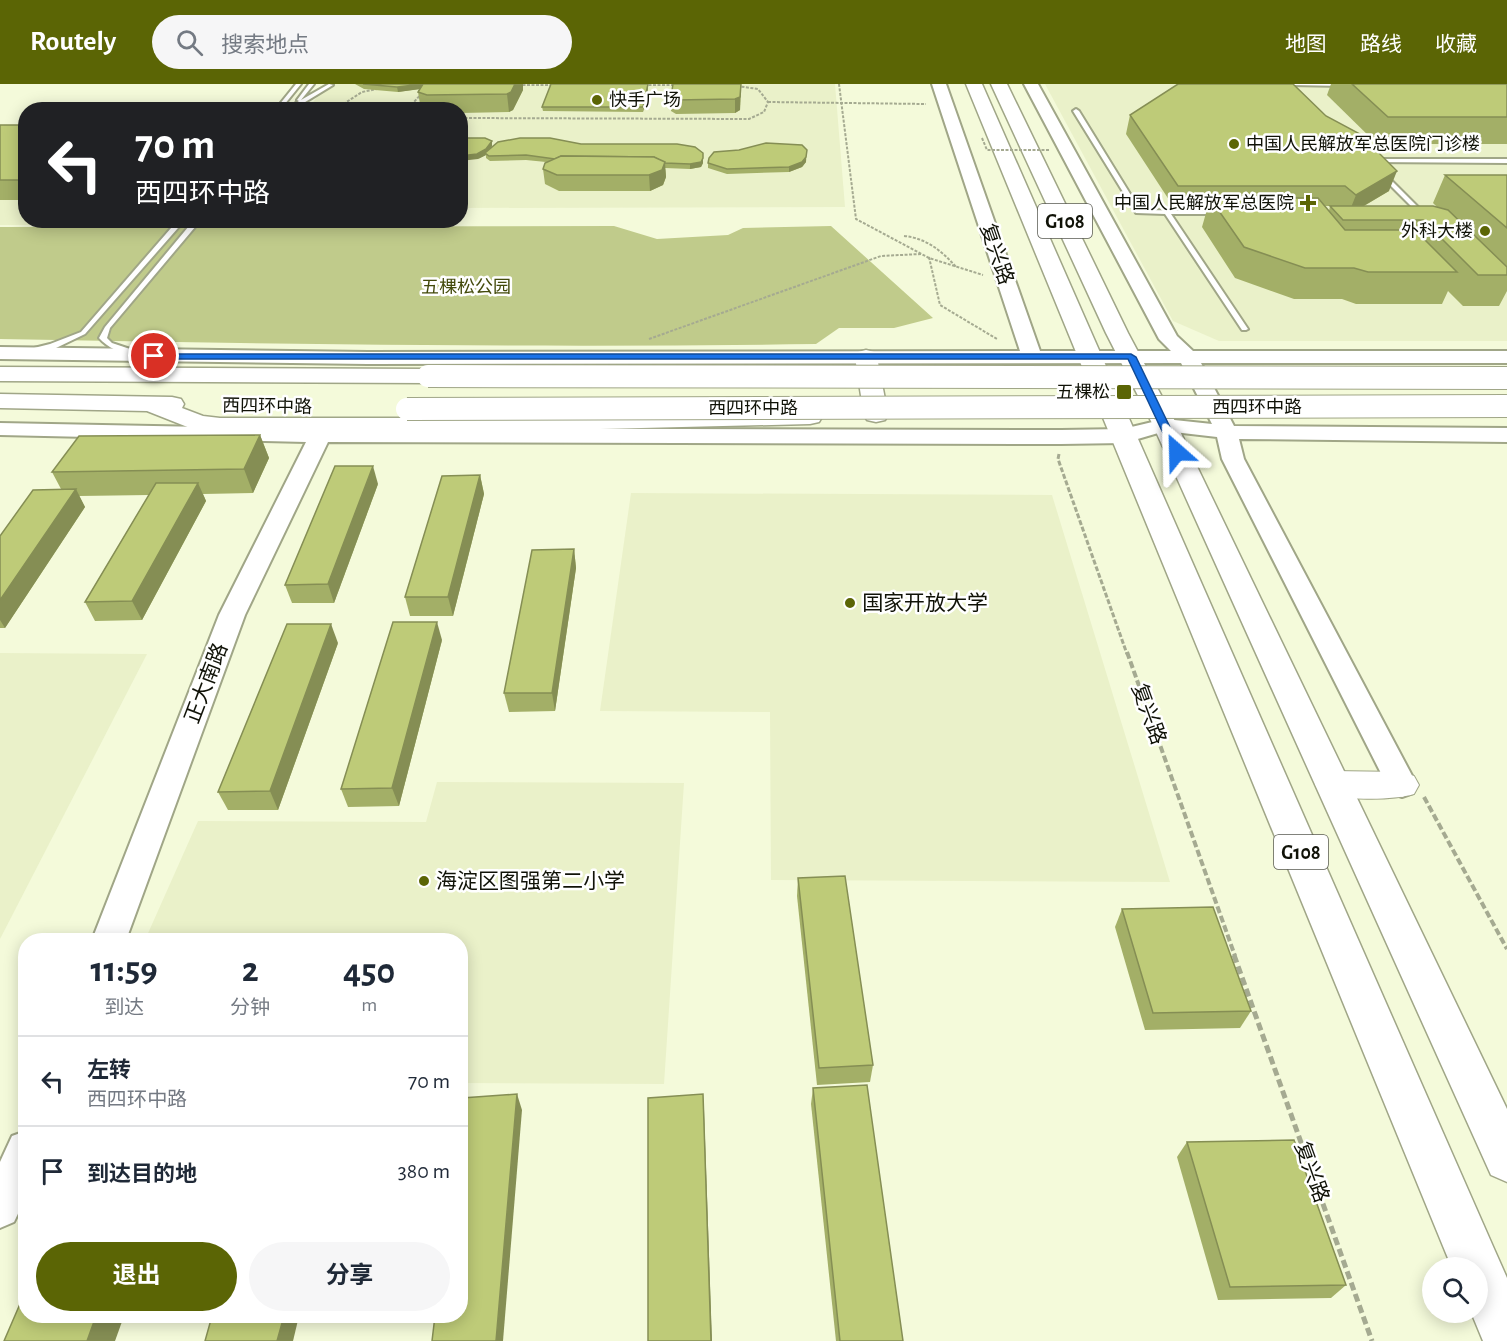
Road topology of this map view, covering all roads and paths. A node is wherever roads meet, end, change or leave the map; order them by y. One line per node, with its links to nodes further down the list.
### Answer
1 (299, 84): 19 (lane)
2 (312, 84): 20 (lane)
3 (838, 84): 25 (path)
4 (939, 84): 26 (street, 复兴路)
5 (974, 84): 50 (highway, G108)
6 (999, 84): 51 (highway, G108)
7 (1031, 84): 47 (street)
8 (331, 85): 21 (lane)
9 (516, 85): 10 (path)
10 (558, 85)
11 (636, 85): 12 (path)
12 (682, 85)
13 (1292, 85): 14 (lane); 18 (lane)
14 (1353, 85)
15 (735, 86): 24 (path)
16 (380, 88): 22 (path)
17 (428, 89): 23 (path)
18 (1303, 93)
19 (284, 102)
20 (298, 102)
21 (303, 102)
22 (348, 102)
23 (414, 102)
24 (768, 102): 25 (path); 28 (path)
25 (841, 103): 26 (path); 40 (path)
26 (946, 104): 43 (street, 复兴路)
27 (1076, 111): 32 (lane)
28 (468, 118)
29 (982, 138): 30 (path, bridge)
30 (1050, 150)
31 (1507, 161): 34 (lane)
32 (1167, 212): 33 (lane); 44 (lane)
33 (1224, 212)
34 (1424, 216)
35 (168, 228): 39 (lane)
36 (175, 228): 39 (lane)
37 (191, 228): 46 (lane)
38 (904, 236): 42 (path)
39 (168, 237): 48 (lane)
40 (921, 254): 41 (path); 53 (path)
41 (929, 257): 42 (path); 45 (path)
42 (957, 268): 43 (path)
43 (1006, 283): 54 (street, 复兴路)
44 (1244, 329)
45 (997, 339)
46 (154, 356): 48 (street); 53 (street)
47 (1187, 356): 51 (street); 52 (street); 67 (street)
48 (6, 357): 56 (highway)
49 (866, 357): 53 (street); 54 (street); 63 (highway)
50 (1089, 357): 51 (street); 54 (street); 65 (highway, G108)
51 (1131, 357): 64 (highway, G108)
52 (1507, 357)
53 (611, 358)
54 (1032, 358)
55 (0, 374): 56 (highway, 西四环中路)
56 (94, 376): 57 (highway, 西四环中路, bridge)
57 (1507, 378)
58 (0, 401): 59 (highway, 西四环中路)
59 (78, 403): 60 (highway, 西四环中路); 62 (highway)
60 (151, 404): 61 (highway, 西四环中路, bridge); 63 (highway)
61 (1507, 406)
62 (0, 409)
63 (876, 415): 65 (highway)
64 (1165, 425): 65 (highway); 67 (street, 西四环中路); 71 (highway, G108)
65 (1120, 427): 70 (street, 西四环中路); 78 (highway, G108)
66 (0, 429): 68 (street, 西四环中路)
67 (1227, 432): 69 (street, 西四环中路); 72 (street)
68 (321, 434): 70 (street, 西四环中路); 73 (street, 正大南路)
69 (1507, 435)
70 (1061, 437): 81 (path, 复兴路)
71 (1332, 784): 72 (main road); 75 (highway, G108)
72 (1402, 785): 74 (path)
73 (112, 933)
74 (1507, 949)
75 (1507, 1159)
76 (18, 1168): 77 (street)
77 (0, 1208)
78 (1472, 1257)
79 (1488, 1294): 80 (highway, G108)
80 (1507, 1338)
81 (1372, 1341)

